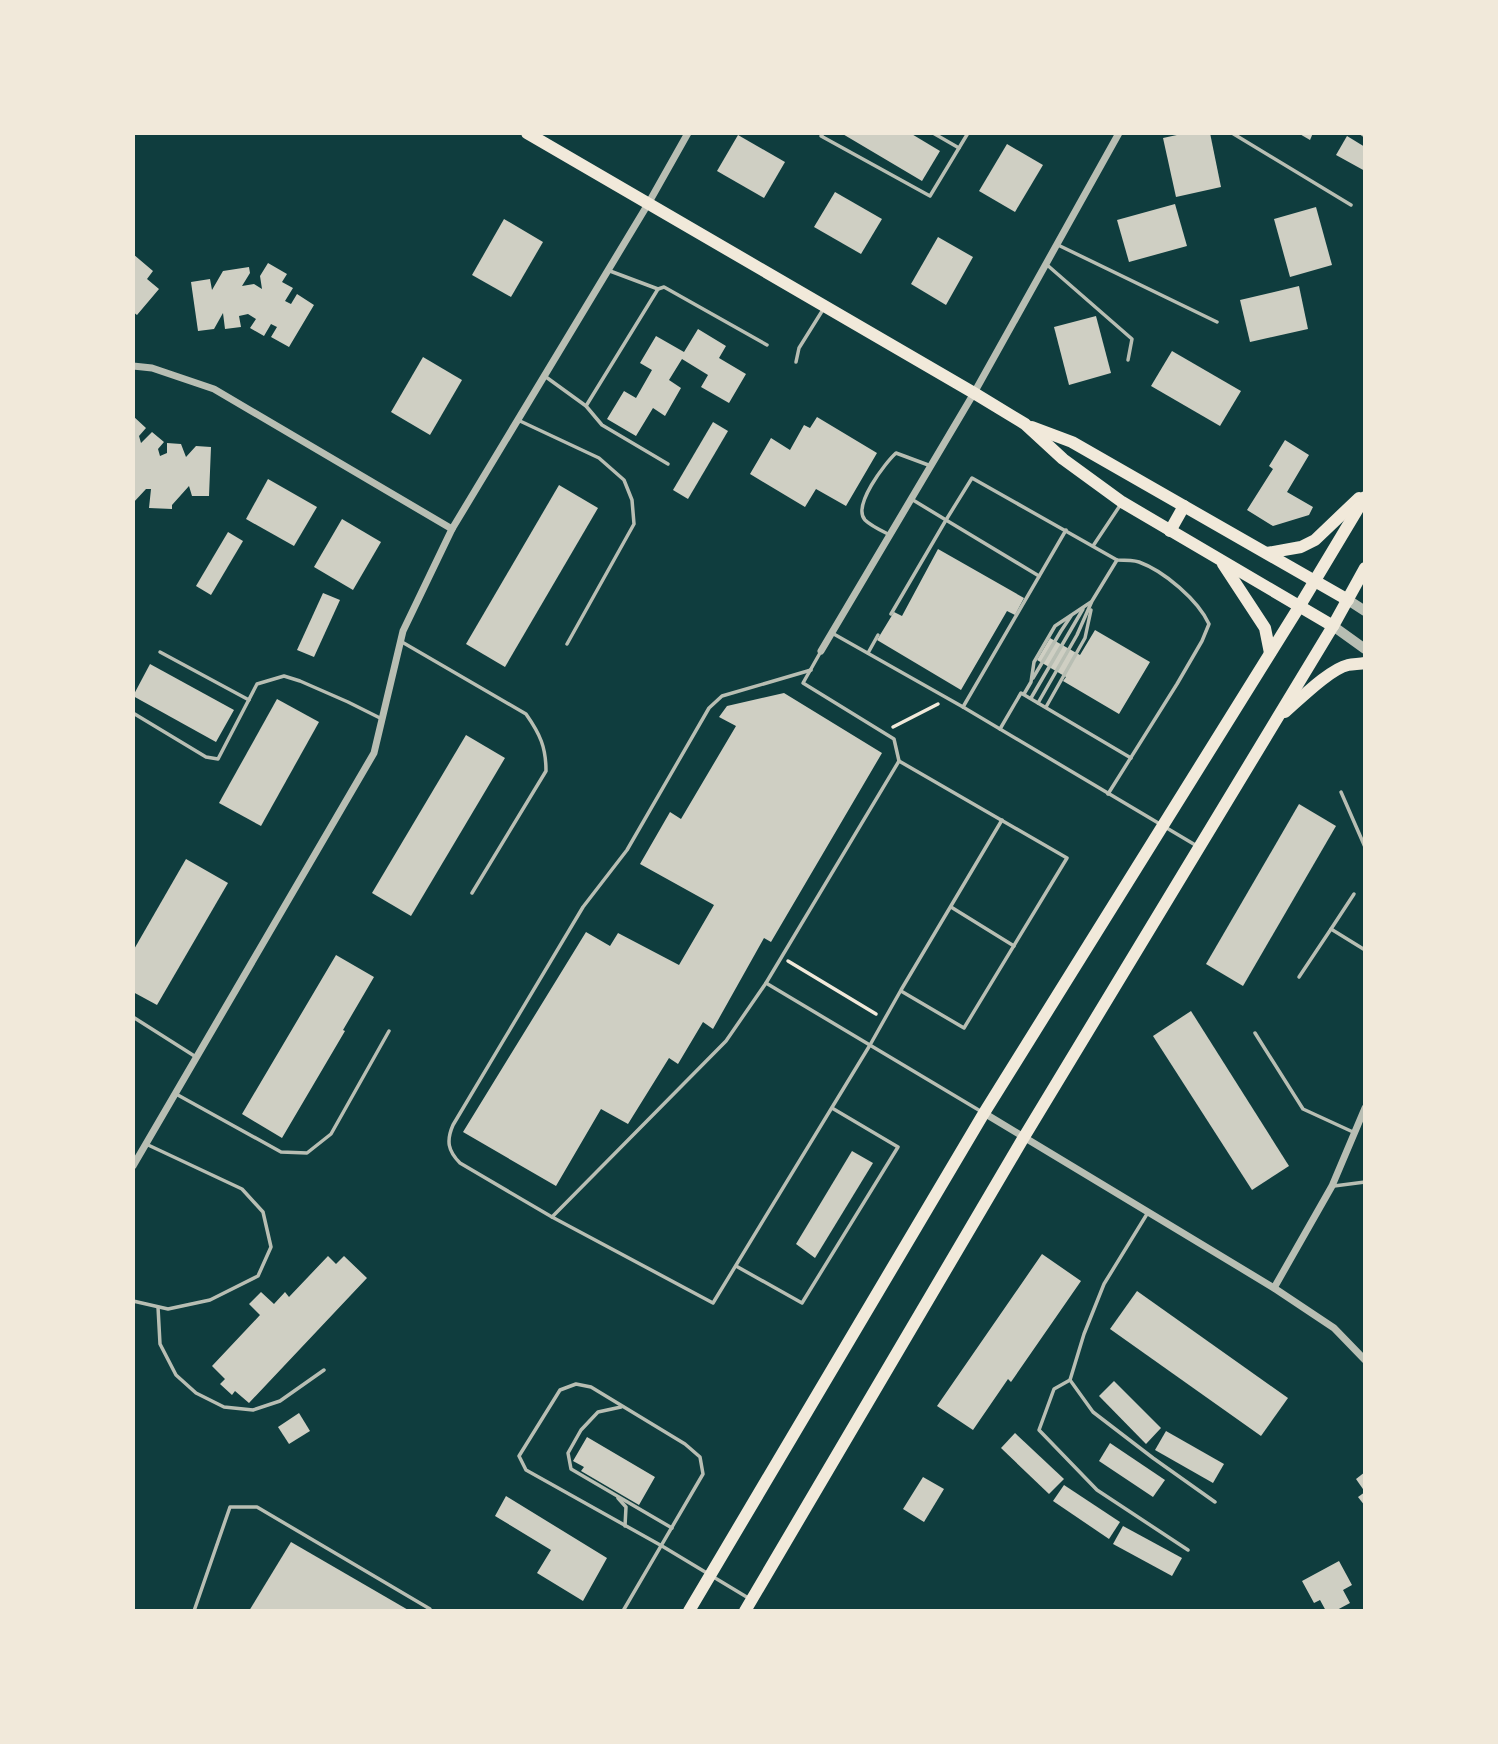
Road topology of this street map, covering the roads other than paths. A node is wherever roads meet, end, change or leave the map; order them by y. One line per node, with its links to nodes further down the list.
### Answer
1 (527, 133): 8 (main road)
2 (688, 133): 10 (street)
3 (822, 133): 9 (lane)
4 (933, 133): 9 (lane)
5 (968, 133): 9 (lane)
6 (1119, 133): 12 (street)
7 (1232, 133): 11 (lane)
8 (544, 137): 10 (main road)
9 (959, 148)
10 (648, 204): 14 (street); 16 (main road)
11 (1351, 205)
12 (1057, 245): 13 (street); 17 (lane)
13 (1046, 264): 19 (lane); 23 (street)
14 (608, 271): 15 (lane); 22 (street)
15 (658, 289): 18 (lane); 24 (lane)
16 (825, 306): 20 (lane); 23 (main road)
17 (1217, 322)
18 (767, 345)
19 (1128, 360)
20 (796, 362)
21 (133, 366): 35 (street)
22 (545, 375): 24 (lane); 25 (street)
23 (974, 393): 26 (main road); 28 (street)
24 (586, 406): 27 (lane)
25 (518, 420): 35 (street); 56 (lane)
26 (1025, 424): 32 (main road); 33 (main road)
27 (668, 464)
28 (931, 466): 31 (street); 38 (lane)
29 (1365, 492): 40 (main road)
30 (1365, 497): 45 (main road)
31 (911, 499): 34 (lane); 38 (street)
32 (1122, 502): 37 (main road); 39 (lane)
33 (1184, 506): 37 (main road); 40 (main road)
34 (946, 520): 36 (lane); 44 (lane); 51 (lane)
35 (452, 529): 55 (street)
36 (1066, 530): 39 (lane); 44 (lane)
37 (1170, 531): 42 (main road)
38 (890, 535): 53 (street)
39 (1093, 546): 41 (lane)
40 (1266, 553): 45 (main road)
41 (1117, 560): 47 (lane); 74 (lane)
42 (1221, 561): 49 (main road); 61 (main road)
43 (1365, 568): 46 (main road)
44 (1039, 576): 68 (lane)
45 (1315, 580): 46 (main road); 49 (main road)
46 (1348, 600): 50 (street); 52 (main road)
47 (1092, 601): 48 (lane); 67 (lane); 69 (lane)
48 (1084, 607): 64 (lane); 65 (lane)
49 (1299, 607): 52 (main road); 61 (main road)
50 (1365, 611)
51 (891, 614)
52 (1333, 626): 57 (street); 72 (main road)
53 (832, 633): 58 (street); 60 (lane)
54 (878, 635): 60 (lane)
55 (401, 641): 71 (street); 82 (lane)
56 (567, 644)
57 (1365, 649)
58 (821, 651): 63 (lane)
59 (160, 652): 66 (lane)
60 (868, 653): 68 (lane)
61 (1270, 653): 79 (main road)
62 (1365, 663): 72 (main road)
63 (811, 670): 75 (lane); 107 (lane)
64 (1024, 694): 65 (lane); 73 (lane)
65 (1031, 698): 67 (lane)
66 (249, 700): 70 (lane); 71 (lane)
67 (1038, 703): 69 (lane)
68 (963, 707): 73 (lane)
69 (1045, 707): 74 (lane)
70 (133, 713)
71 (382, 719): 95 (street)
72 (1277, 719): 80 (main road)
73 (999, 730): 77 (lane)
74 (1131, 758): 77 (lane)
75 (899, 761): 78 (lane); 89 (lane)
76 (1340, 792): 81 (lane)
77 (1108, 794): 79 (lane)
78 (1002, 820): 84 (lane); 86 (lane)
79 (1162, 826): 80 (lane); 99 (main road)
80 (1199, 847): 101 (main road)
81 (1365, 847)
82 (472, 893)
83 (1354, 894): 85 (lane)
84 (951, 907): 86 (lane); 90 (lane)
85 (1331, 929): 87 (lane); 88 (lane)
86 (1014, 946): 90 (lane)
87 (1365, 950)
88 (1299, 977)
89 (766, 983): 94 (lane); 107 (lane)
90 (901, 990): 94 (lane)
91 (133, 1017): 95 (lane)
92 (389, 1031): 96 (lane)
93 (1255, 1033): 100 (lane)
94 (870, 1045): 97 (lane); 99 (lane)
95 (197, 1058): 96 (street)
96 (176, 1094): 102 (street)
97 (832, 1108): 108 (lane); 108 (lane)
98 (1365, 1108): 100 (street)
99 (984, 1113): 101 (street); 122 (main road)
100 (1354, 1133): 105 (street)
101 (1024, 1137): 106 (street); 123 (main road)
102 (146, 1144): 103 (street); 111 (lane)
103 (133, 1166)
104 (1365, 1182): 105 (lane)
105 (1332, 1186): 109 (street)
106 (1148, 1212): 109 (street); 114 (lane)
107 (552, 1217): 108 (lane)
108 (736, 1266)
109 (1274, 1288): 112 (street)
110 (133, 1301): 111 (lane)
111 (158, 1307): 113 (lane)
112 (1365, 1360)
113 (324, 1370)
114 (1070, 1380): 117 (lane); 121 (lane)
115 (624, 1406): 116 (lane); 118 (lane); 119 (lane)
116 (614, 1494): 118 (lane); 119 (lane)
117 (1215, 1502)
118 (625, 1525): 120 (lane)
119 (672, 1528): 120 (lane)
120 (662, 1546): 122 (lane); 126 (lane)
121 (1188, 1550)
122 (710, 1576): 123 (lane); 127 (main road)
123 (749, 1605)
124 (194, 1611): 125 (lane)
125 (430, 1611)
126 (623, 1611)
127 (690, 1611)

